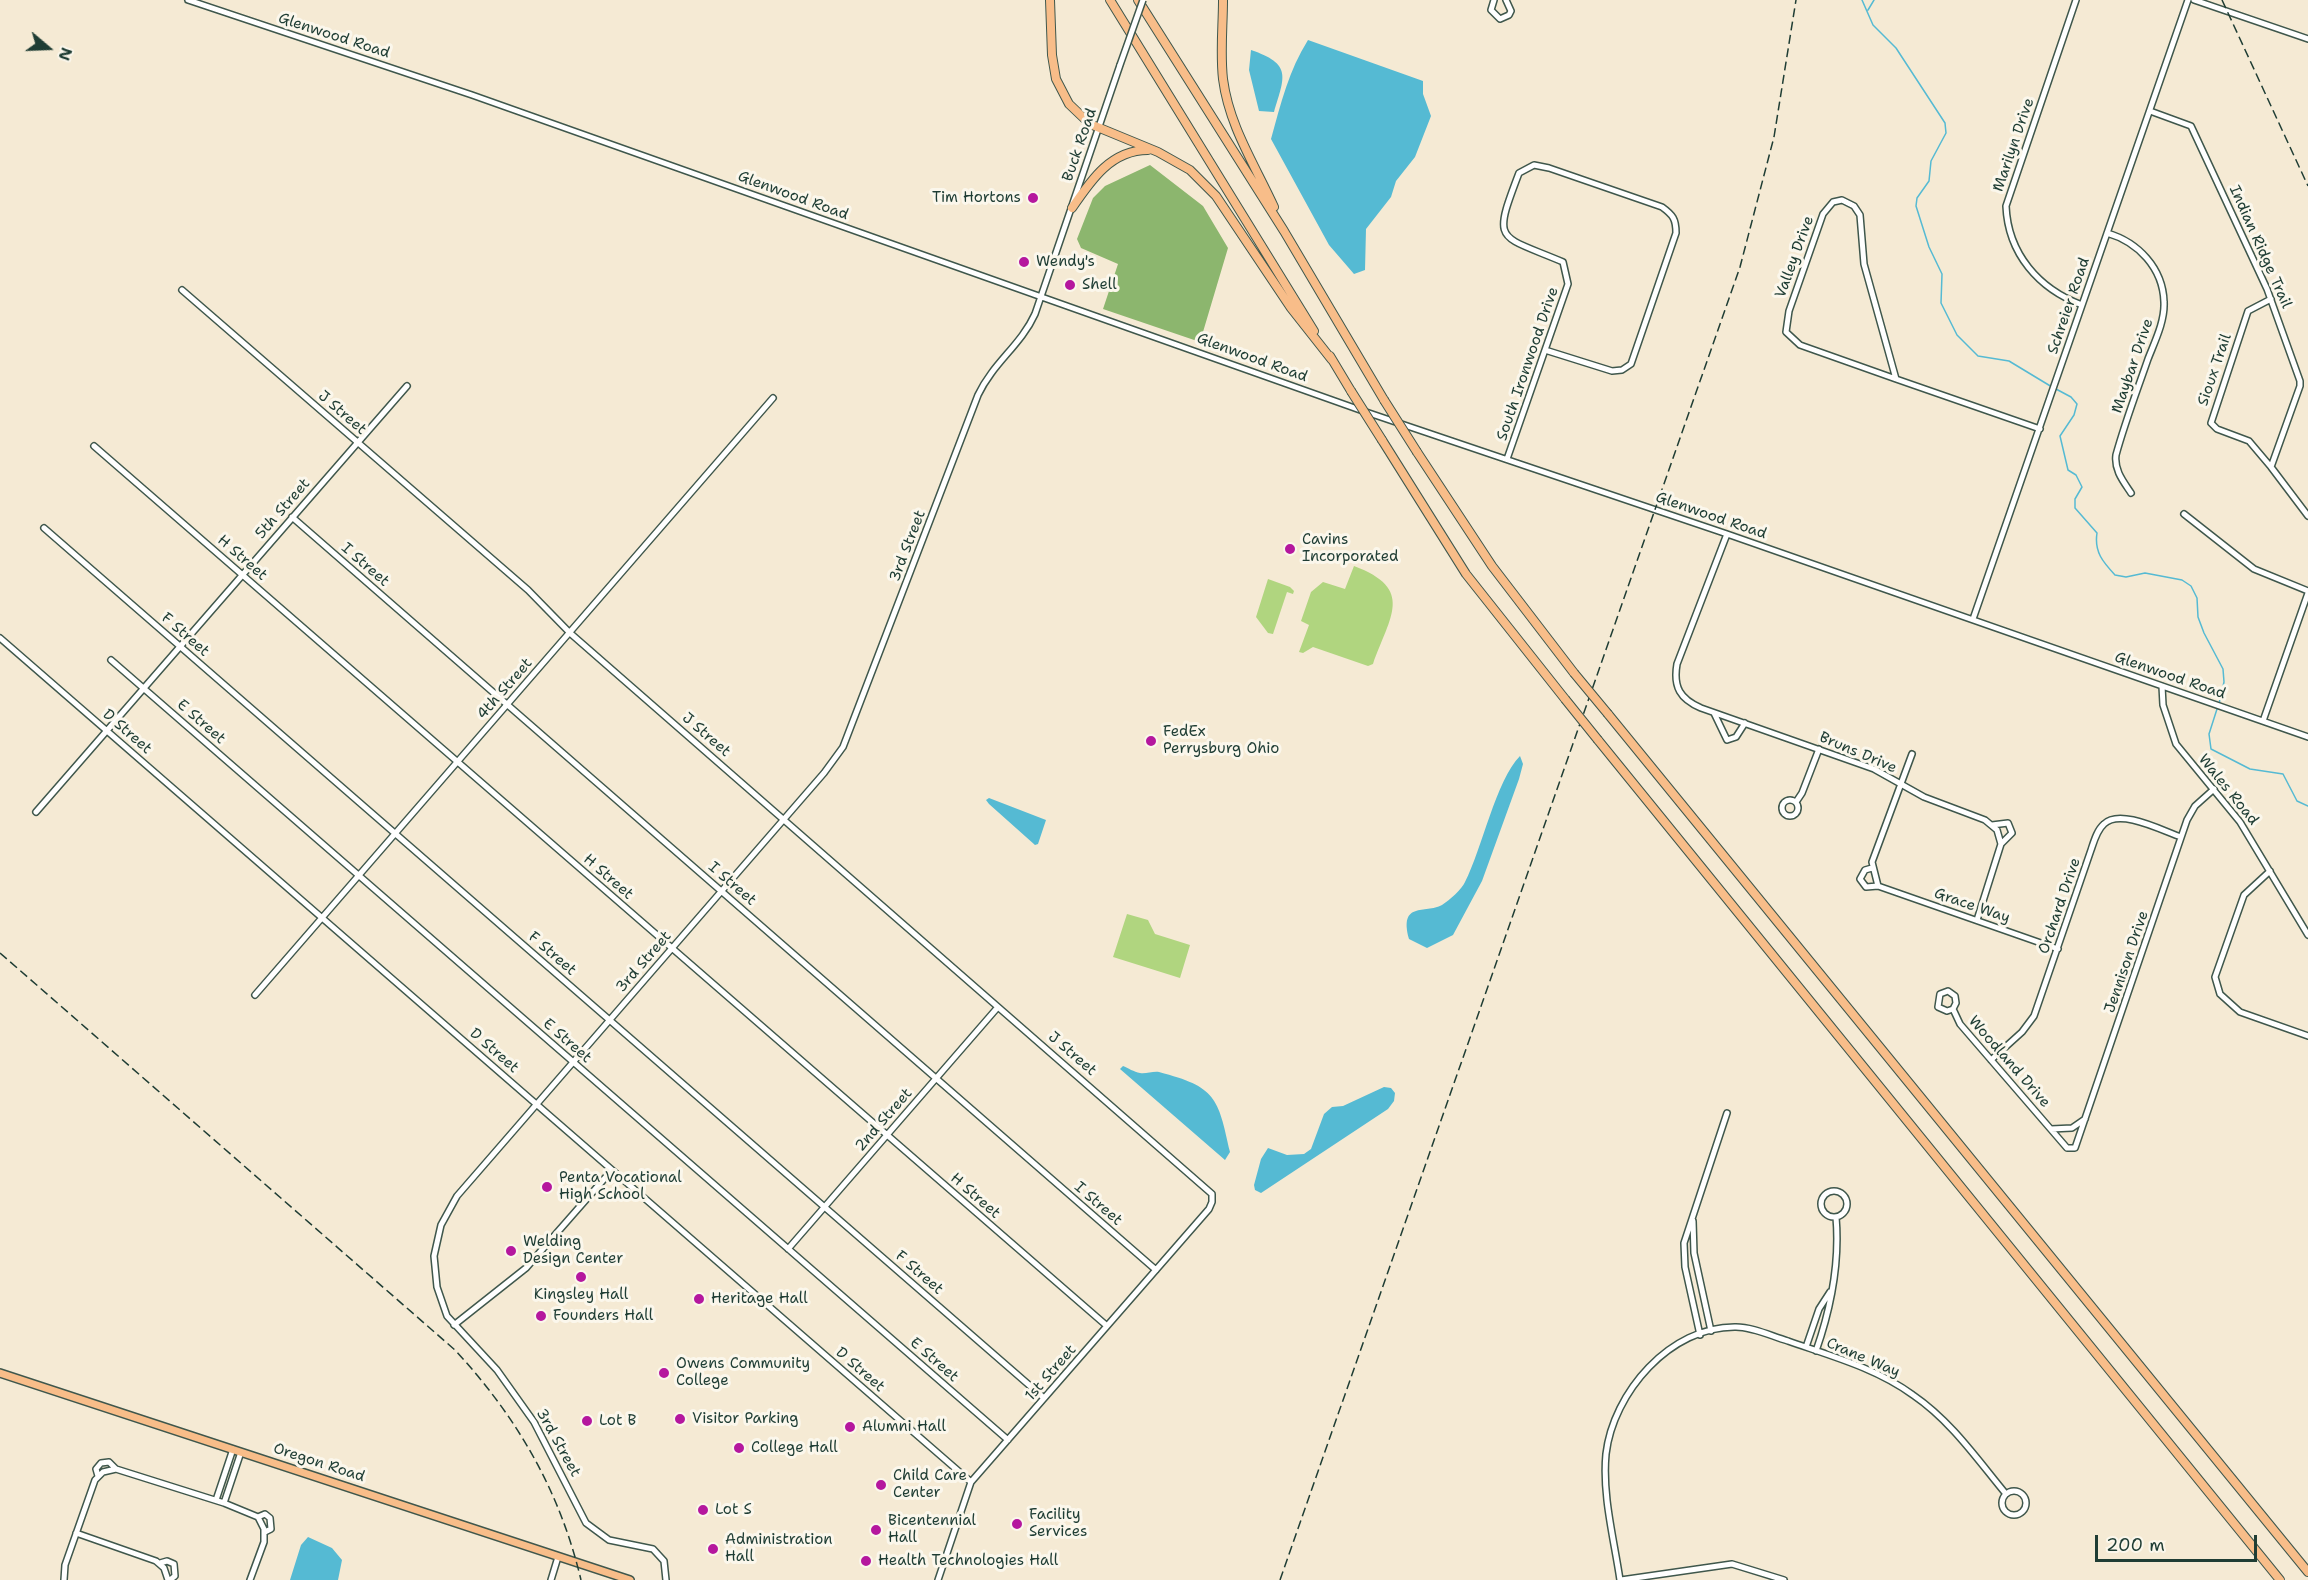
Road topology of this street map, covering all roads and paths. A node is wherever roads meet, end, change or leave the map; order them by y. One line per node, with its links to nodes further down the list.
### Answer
1 (188, 0): 20 (street, Glenwood Road)
2 (1050, 0): 14 (highway)
3 (1110, 0): 24 (highway)
4 (1138, 0): 17 (highway)
5 (1143, 0): 14 (street, Buck Road, bridge)
6 (1222, 0): 17 (highway)
7 (1494, 0): 8 (street)
8 (1506, 0)
9 (2076, 0): 22 (street, Marilyn Drive)
10 (2188, 0): 13 (street, Schreier Road)
11 (2194, 0): 12 (street)
12 (2308, 39)
13 (2150, 111): 18 (street, Schreier Road); 21 (street, Indian Ridge Trail)
14 (1098, 128): 15 (highway); 16 (street, Buck Road)
15 (1158, 152): 16 (highway); 24 (highway)
16 (1072, 208): 20 (street, Buck Road)
17 (1284, 231): 117 (highway, bridge)
18 (2107, 233): 22 (street, Schreier Road); 33 (street, Maybar Drive)
19 (182, 290): 29 (street, J Street)
20 (1041, 297): 31 (street, Glenwood Road); 61 (street, 3rd Street)
21 (2271, 299): 32 (street, Indian Ridge Trail); 32 (street, Sioux Trail)
22 (2082, 305): 28 (street, Schreier Road)
23 (1545, 350): 23 (street, South Ironwood Drive); 31 (street, South Ironwood Drive)
24 (1332, 360): 127 (highway, bridge)
25 (1896, 379): 25 (street, Valley Drive); 28 (street, Valley Drive)
26 (406, 386): 29 (street, 5th Street)
27 (773, 398): 42 (street, 4th Street)
28 (2040, 429): 41 (street, Schreier Road)
29 (357, 443): 36 (street, 5th Street); 42 (street, J Street)
30 (94, 446): 39 (street, H Street)
31 (1507, 459): 38 (street, Glenwood Road)
32 (2271, 467): 35 (street)
33 (2131, 494)
34 (2184, 514): 40 (street)
35 (2308, 516)
36 (292, 517): 39 (street, 5th Street); 48 (street, I Street)
37 (44, 528): 44 (street, F Street)
38 (1727, 534): 41 (street, Glenwood Road); 49 (street, Bruns Drive)
39 (242, 574): 44 (street, 5th Street); 56 (street, H Street)
40 (2308, 592): 50 (street)
41 (1973, 619): 46 (street, Glenwood Road)
42 (570, 633): 48 (street, 4th Street); 61 (street, J Street)
43 (0, 638): 52 (street, D Street)
44 (180, 646): 47 (street, 5th Street); 63 (street, F Street)
45 (111, 660): 47 (street, E Street)
46 (2162, 686): 50 (street, Glenwood Road); 58 (street, Wales Road)
47 (143, 688): 52 (street, 5th Street); 68 (street, E Street)
48 (507, 704): 56 (street, 4th Street); 70 (street, I Street)
49 (1714, 713): 51 (street, Bruns Drive); 51 (street)
50 (2263, 721): 53 (street, Glenwood Road)
51 (1744, 723): 54 (street, Bruns Drive)
52 (106, 730): 60 (street, 5th Street); 71 (street, D Street)
53 (2308, 737)
54 (1819, 749): 57 (street, Bruns Drive); 59 (street)
55 (1912, 754): 57 (street)
56 (457, 761): 63 (street, 4th Street); 74 (street, H Street)
57 (1901, 784): 62 (street, Bruns Drive); 66 (street)
58 (2214, 789): 64 (street, Jennison Drive); 67 (street, Wales Road)
59 (1796, 802)
60 (36, 812)
61 (784, 819): 70 (street, 3rd Street); 77 (street, J Street)
62 (1992, 825): 65 (street); 65 (street, Bruns Drive)
63 (394, 833): 68 (street, 4th Street); 79 (street, F Street)
64 (2181, 837): 75 (street, Orchard Drive); 86 (street, Jennison Drive)
65 (2001, 844): 72 (street, Bruns Drive)
66 (1872, 867): 69 (street); 69 (street)
67 (2270, 871): 73 (street, Wales Road); 80 (street)
68 (358, 875): 71 (street, 4th Street); 82 (street, E Street)
69 (1878, 886): 72 (street, Grace Way)
70 (721, 891): 74 (street, 3rd Street); 83 (street, I Street)
71 (322, 918): 76 (street, 4th Street); 84 (street, D Street)
72 (1977, 920): 75 (street, Grace Way)
73 (2308, 936)
74 (672, 948): 79 (street, 3rd Street); 88 (street, H Street)
75 (2058, 949): 81 (street, Orchard Drive)
76 (255, 995)
77 (999, 1006): 83 (street, 2nd Street); 91 (street, J Street)
78 (1953, 1009): 81 (street, Woodland Drive)
79 (609, 1020): 82 (street, 3rd Street); 92 (street, F Street)
80 (2308, 1036)
81 (1991, 1060): 87 (street, Woodland Drive)
82 (573, 1062): 84 (street, 3rd Street); 95 (street, E Street)
83 (936, 1078): 88 (street, 2nd Street); 96 (street, I Street)
84 (536, 1104): 90 (street, D Street); 98 (street, 3rd Street)
85 (1727, 1113): 93 (street)
86 (2086, 1118): 87 (street, Woodland Drive); 89 (street, Jennison Drive)
87 (2050, 1129): 89 (street, Woodland Drive)
88 (887, 1135): 92 (street, 2nd Street); 99 (street, H Street)
89 (2073, 1149)
90 (612, 1170): 98 (street); 108 (street, D Street)
91 (1213, 1198): 96 (street, 1st Street)
92 (824, 1207): 95 (street, 2nd Street); 104 (street, F Street)
93 (1694, 1213): 100 (street); 100 (street)
94 (1836, 1217): 94 (street); 97 (street)
95 (788, 1249): 105 (street, E Street)
96 (1156, 1270): 99 (street, 1st Street)
97 (1830, 1292): 101 (street); 102 (street)
98 (454, 1324): 123 (street, 3rd Street)
99 (1107, 1326): 104 (street, 1st Street)
100 (1705, 1333): 101 (street, Crane Way); 125 (street)
101 (1806, 1347): 102 (street, Crane Way)
102 (1816, 1351): 109 (street, Crane Way)
103 (0, 1372): 106 (main road, Oregon Road)
104 (1044, 1398): 105 (street, 1st Street)
105 (1008, 1440): 108 (street, 1st Street)
106 (233, 1449): 107 (main road, Oregon Road); 110 (street)
107 (241, 1452): 111 (street); 115 (main road, Oregon Road)
108 (971, 1482): 124 (street, 1st Street)
109 (2006, 1494): 109 (street, Crane Way)
110 (216, 1500): 111 (street); 114 (street)
111 (224, 1503): 112 (street)
112 (258, 1517): 113 (street); 113 (street)
113 (265, 1532): 120 (street)
114 (76, 1533): 116 (street); 118 (street)
115 (558, 1557): 121 (street); 122 (main road, Oregon Road)
116 (160, 1563): 119 (street); 119 (street)
117 (2308, 1572)
118 (64, 1580)
119 (169, 1580)
120 (250, 1580)
121 (551, 1580)
122 (630, 1580)
123 (666, 1580)
124 (938, 1580)
125 (1620, 1580): 126 (street)
126 (1784, 1580)
127 (2280, 1580)

